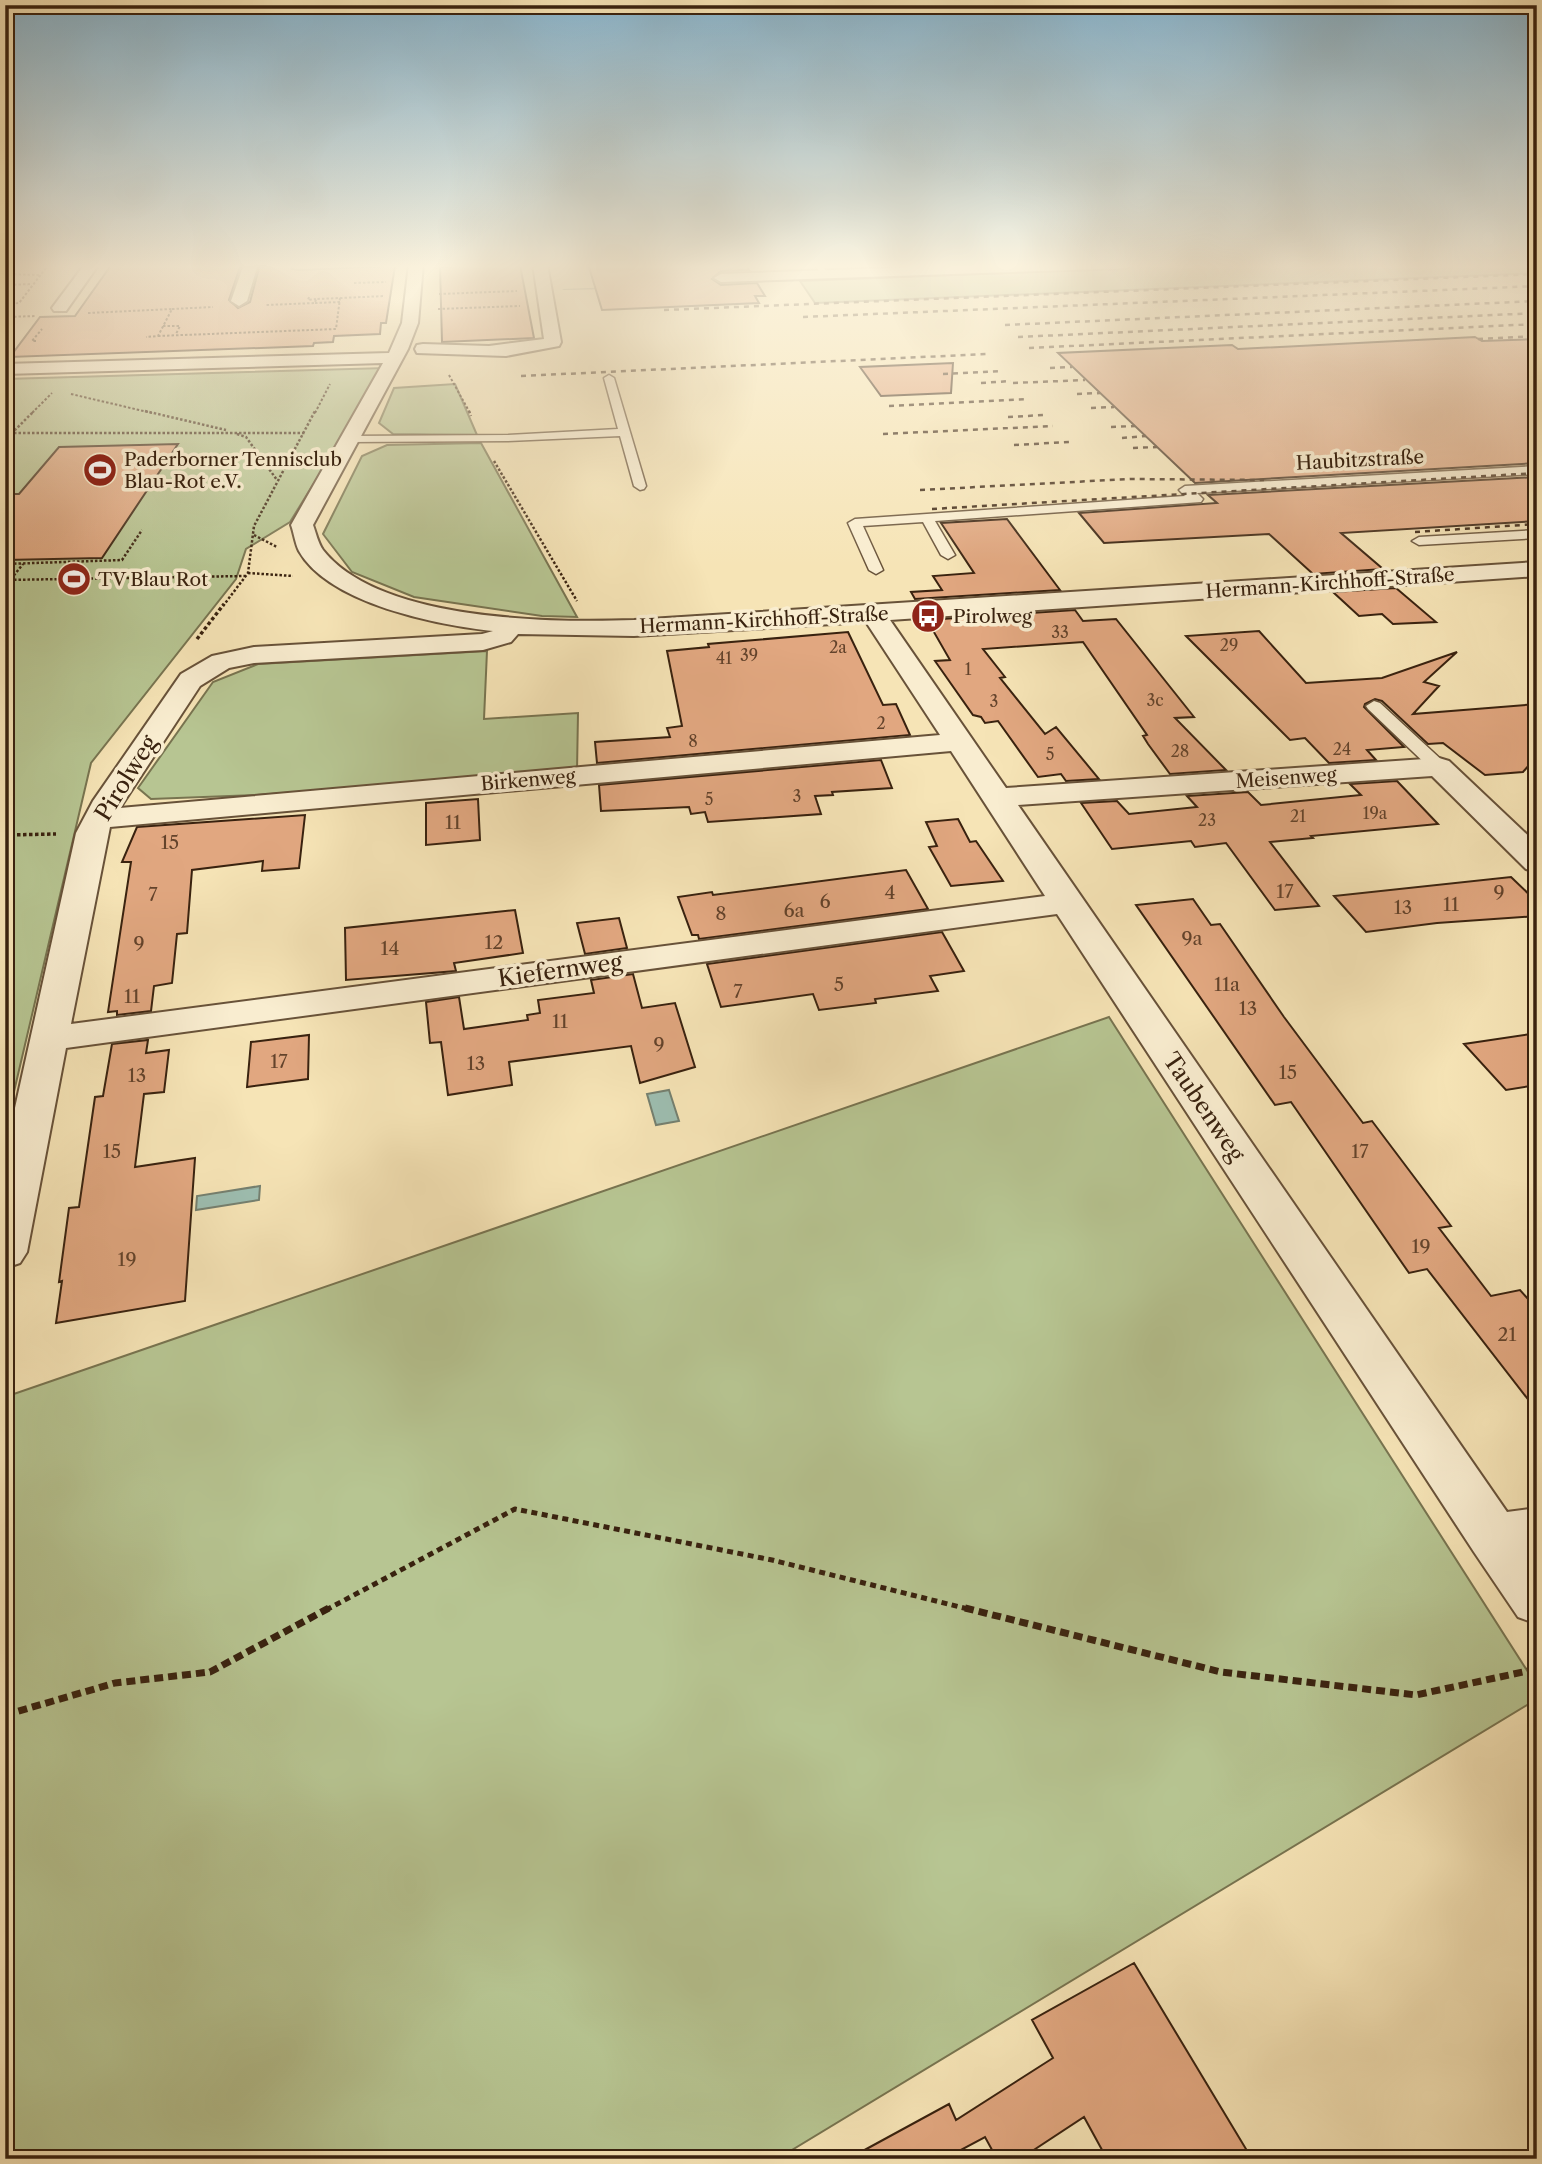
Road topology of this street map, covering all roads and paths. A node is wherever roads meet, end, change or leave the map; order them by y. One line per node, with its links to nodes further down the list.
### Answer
1 (147, 365): 4 (street)
2 (382, 365): 12 (path)
3 (390, 365): 14 (street, Hermann-Kirchhoff-Straße)
4 (5, 369)
5 (446, 374): 15 (path)
6 (609, 378): 10 (lane)
7 (55, 391): 13 (path)
8 (68, 394): 9 (path)
9 (232, 432): 12 (path); 13 (path); 18 (path)
10 (623, 432): 15 (lane); 19 (lane)
11 (5, 433): 13 (path)
12 (306, 433): 18 (path)
13 (12, 434): 16 (path)
14 (350, 439): 15 (lane); 33 (street, Hermann-Kirchhoff-Straße)
15 (481, 439): 34 (path)
16 (5, 440)
17 (1537, 470): 20 (lane, Haubitzstraße)
18 (277, 480): 29 (path)
19 (640, 486)
20 (927, 518): 24 (lane); 28 (lane)
21 (142, 530): 25 (path)
22 (1537, 534): 23 (lane)
23 (1419, 541)
24 (948, 555)
25 (23, 563): 26 (path); 31 (path)
26 (5, 564)
27 (1537, 569): 32 (street, Hermann-Kirchhoff-Straße)
28 (876, 570)
29 (246, 576): 31 (path); 35 (path)
30 (5, 580): 31 (path)
31 (10, 580)
32 (873, 614): 34 (street, Hermann-Kirchhoff-Straße); 37 (street, Taubenweg)
33 (513, 626): 34 (street, Hermann-Kirchhoff-Straße); 40 (street, Pirolweg)
34 (594, 629)
35 (195, 643)
36 (1374, 706): 38 (lane)
37 (958, 742): 39 (street, Taubenweg); 40 (street, Birkenweg)
38 (1439, 767): 39 (street, Meisenweg); 42 (street)
39 (996, 798): 43 (street, Taubenweg)
40 (95, 826): 41 (path); 44 (street, Pirolweg)
41 (5, 835)
42 (1537, 862)
43 (1068, 903): 44 (street, Kiefernweg); 46 (street, Taubenweg)
44 (52, 1038): 45 (street, Pirolweg)
45 (5, 1252)
46 (1514, 1533): 47 (street, Taubenweg)
47 (1537, 1600)
48 (1537, 1668): 49 (path)
49 (5, 1715)

